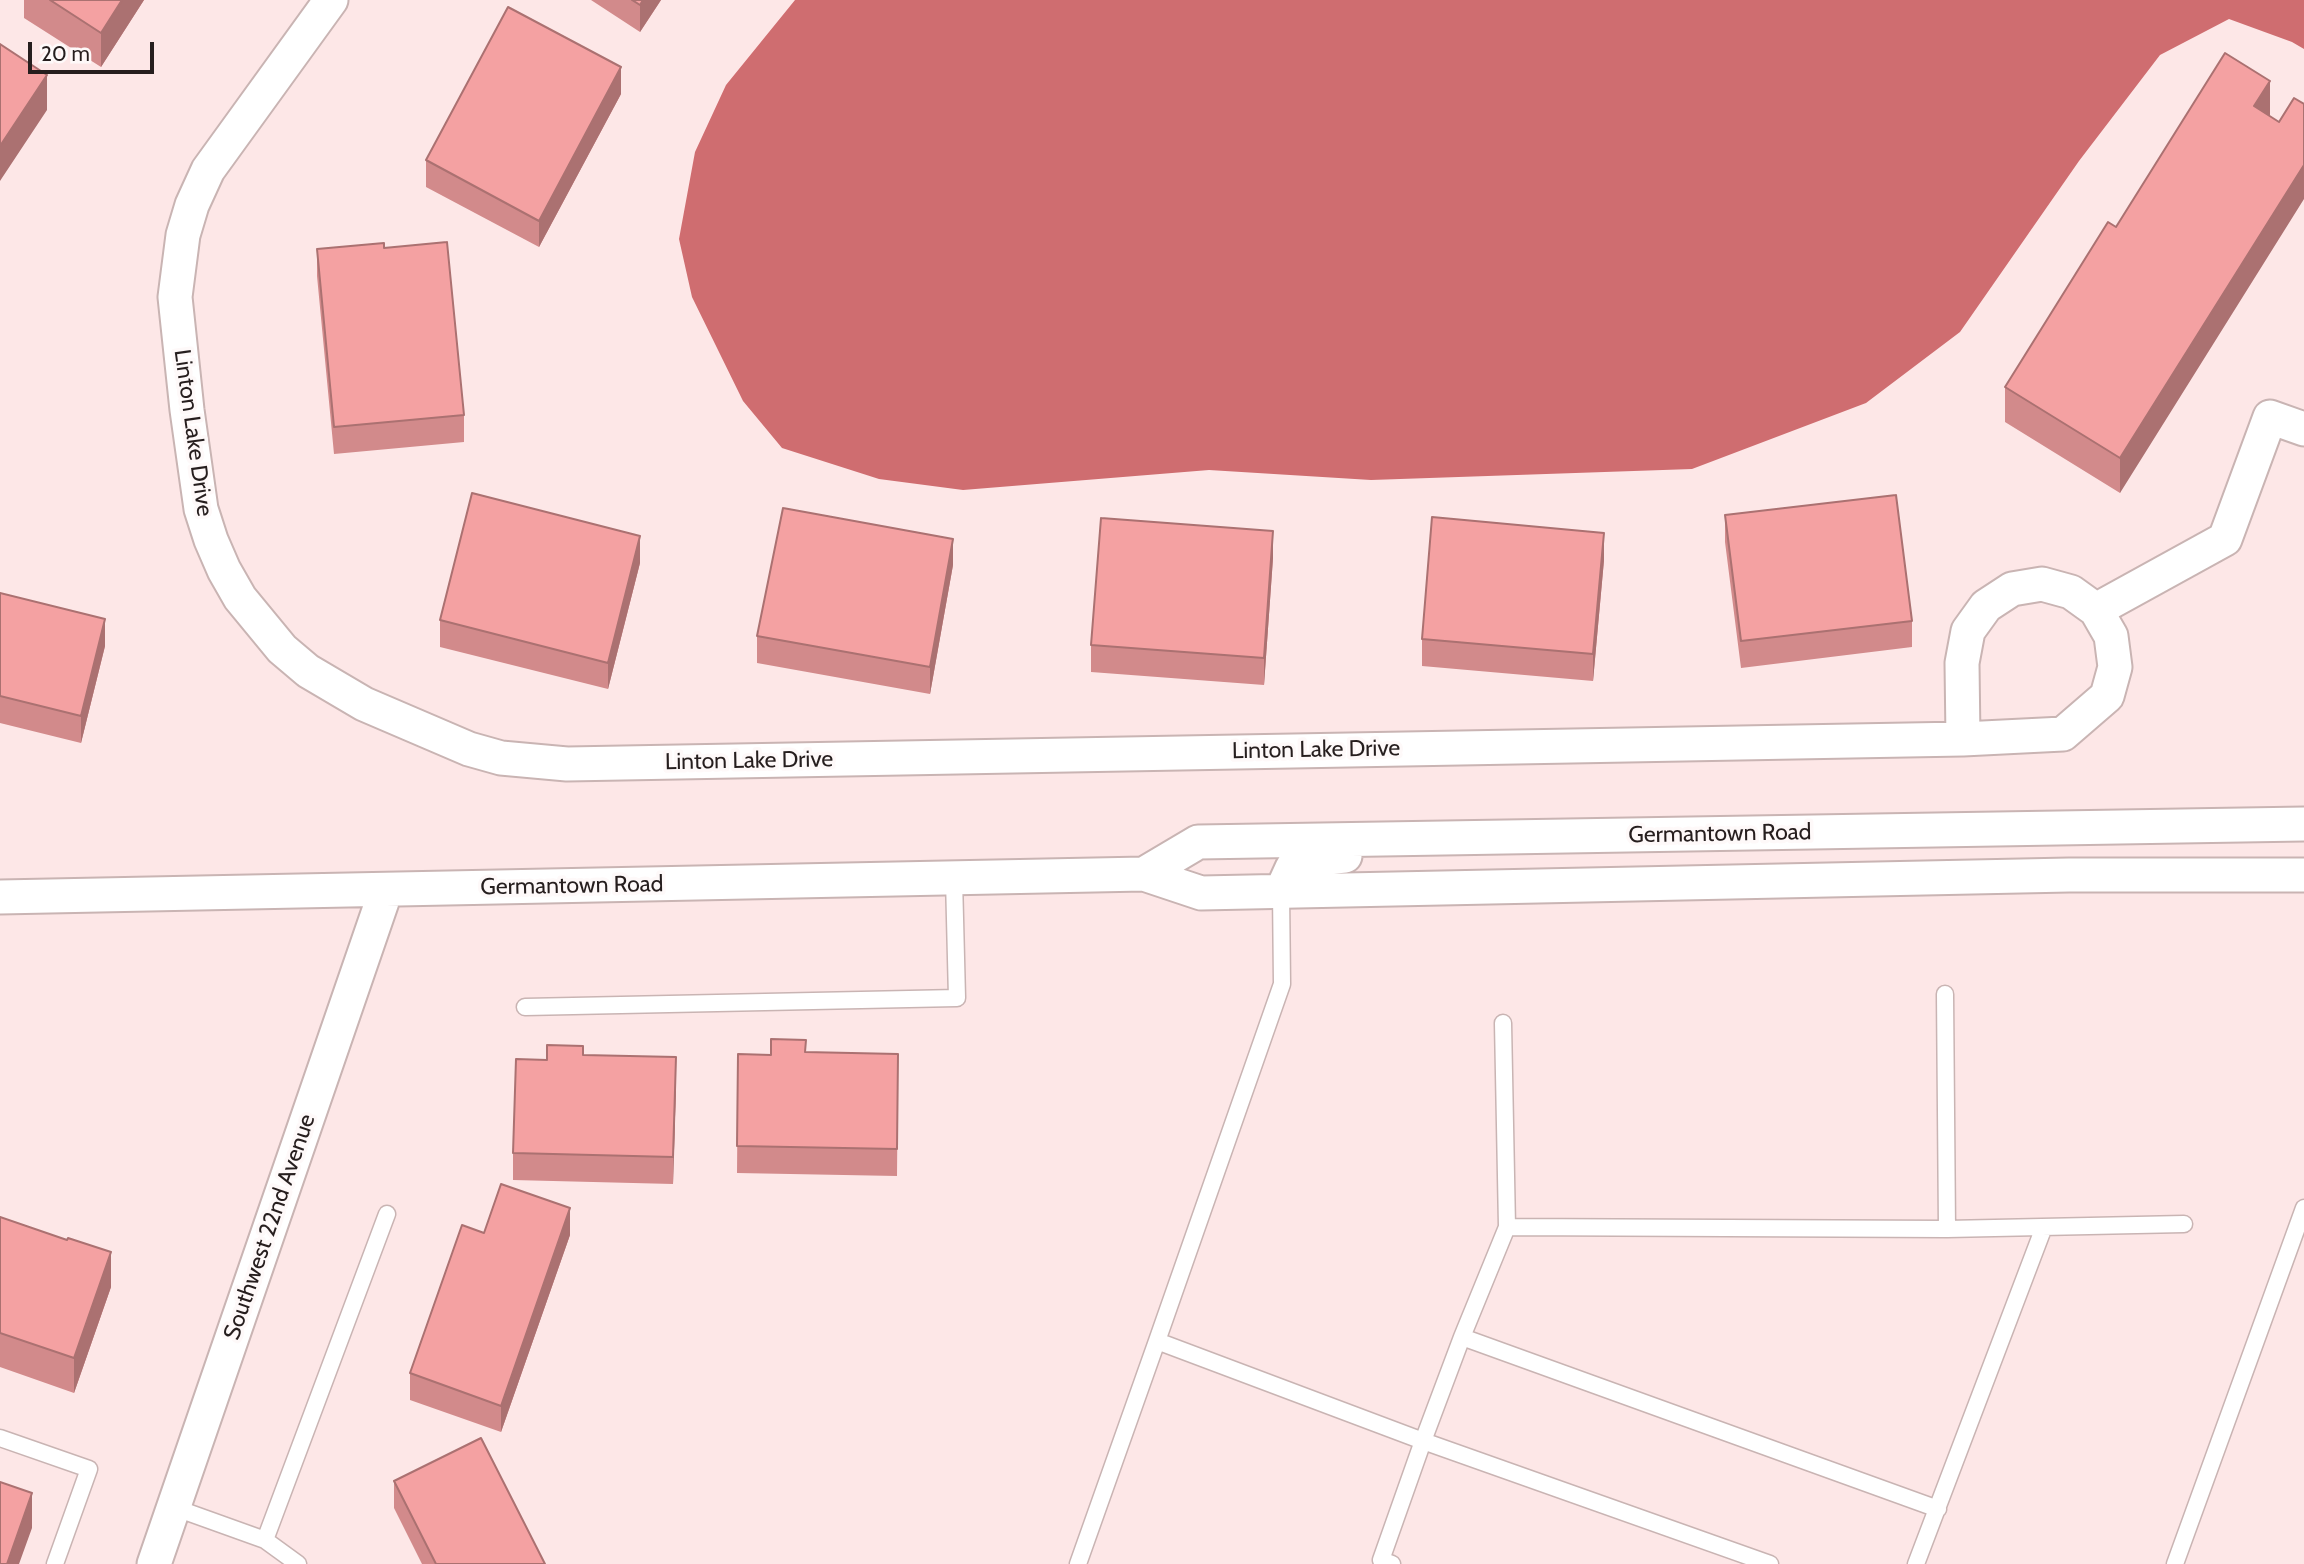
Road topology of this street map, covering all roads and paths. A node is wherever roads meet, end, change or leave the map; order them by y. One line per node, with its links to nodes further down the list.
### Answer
1 (331, 0): 4 (street, Linton Lake Drive)
2 (2304, 429): 3 (street)
3 (2096, 610): 4 (street, Linton Lake Drive); 4 (street, Linton Lake Drive)
4 (1963, 739)
5 (2304, 824): 6 (street, Germantown Road)
6 (1701, 834): 7 (street, Germantown Road); 11 (street)
7 (1144, 874): 9 (street, Germantown Road); 11 (street, Germantown Road)
8 (2304, 875): 11 (street, Germantown Road)
9 (954, 879): 10 (street, Germantown Road); 14 (lane)
10 (386, 890): 12 (street, Germantown Road); 26 (street, Southwest 22nd Avenue)
11 (1281, 892): 23 (lane)
12 (0, 897)
13 (1945, 994): 21 (lane)
14 (525, 1007)
15 (1503, 1023): 19 (lane)
16 (2304, 1208): 36 (lane)
17 (387, 1214): 28 (lane)
18 (2184, 1223): 20 (lane)
19 (1507, 1227): 21 (lane); 22 (lane)
20 (2043, 1227): 21 (lane); 27 (lane)
21 (1947, 1228)
22 (1462, 1337): 25 (lane); 27 (lane)
23 (1157, 1341): 25 (lane); 32 (lane)
24 (0, 1438): 29 (lane)
25 (1423, 1441): 33 (lane); 34 (lane)
26 (173, 1507): 28 (lane); 30 (street, Southwest 22nd Avenue)
27 (1938, 1509): 35 (lane)
28 (265, 1540): 31 (lane)
29 (55, 1564)
30 (153, 1564)
31 (298, 1564)
32 (1078, 1564)
33 (1392, 1564)
34 (1770, 1564)
35 (1916, 1564)
36 (2175, 1564)

